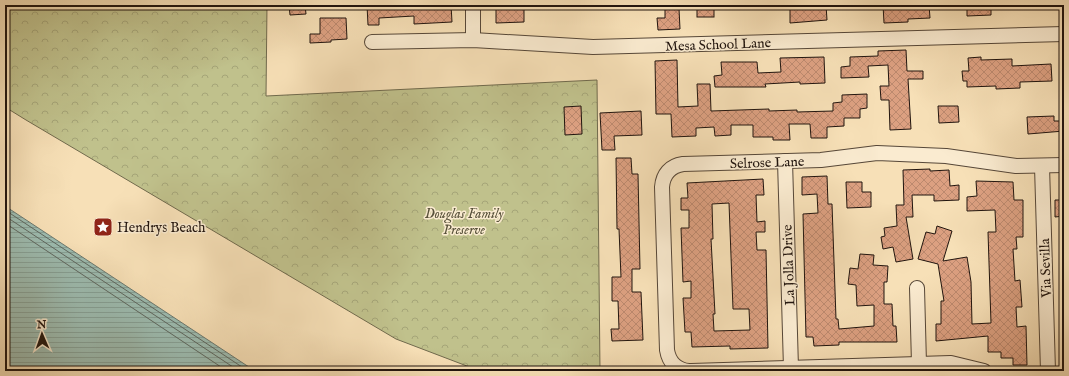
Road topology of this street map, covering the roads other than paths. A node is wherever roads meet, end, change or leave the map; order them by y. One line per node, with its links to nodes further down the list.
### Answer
1 (473, 5): 3 (street)
2 (1064, 34): 3 (street, Mesa School Lane)
3 (473, 40): 4 (street, Mesa School Lane)
4 (372, 42)
5 (785, 161): 7 (street, Selrose Lane); 11 (street, La Jolla Drive); 13 (street, Selrose Lane)
6 (1064, 165): 7 (street, Selrose Lane)
7 (1042, 166): 15 (street, Via Sevilla)
8 (917, 288): 9 (street)
9 (919, 364): 10 (street); 12 (street)
10 (956, 367): 14 (street)
11 (791, 368): 12 (street); 13 (street)
12 (829, 369)
13 (690, 371)
14 (984, 371)
15 (1048, 371)

